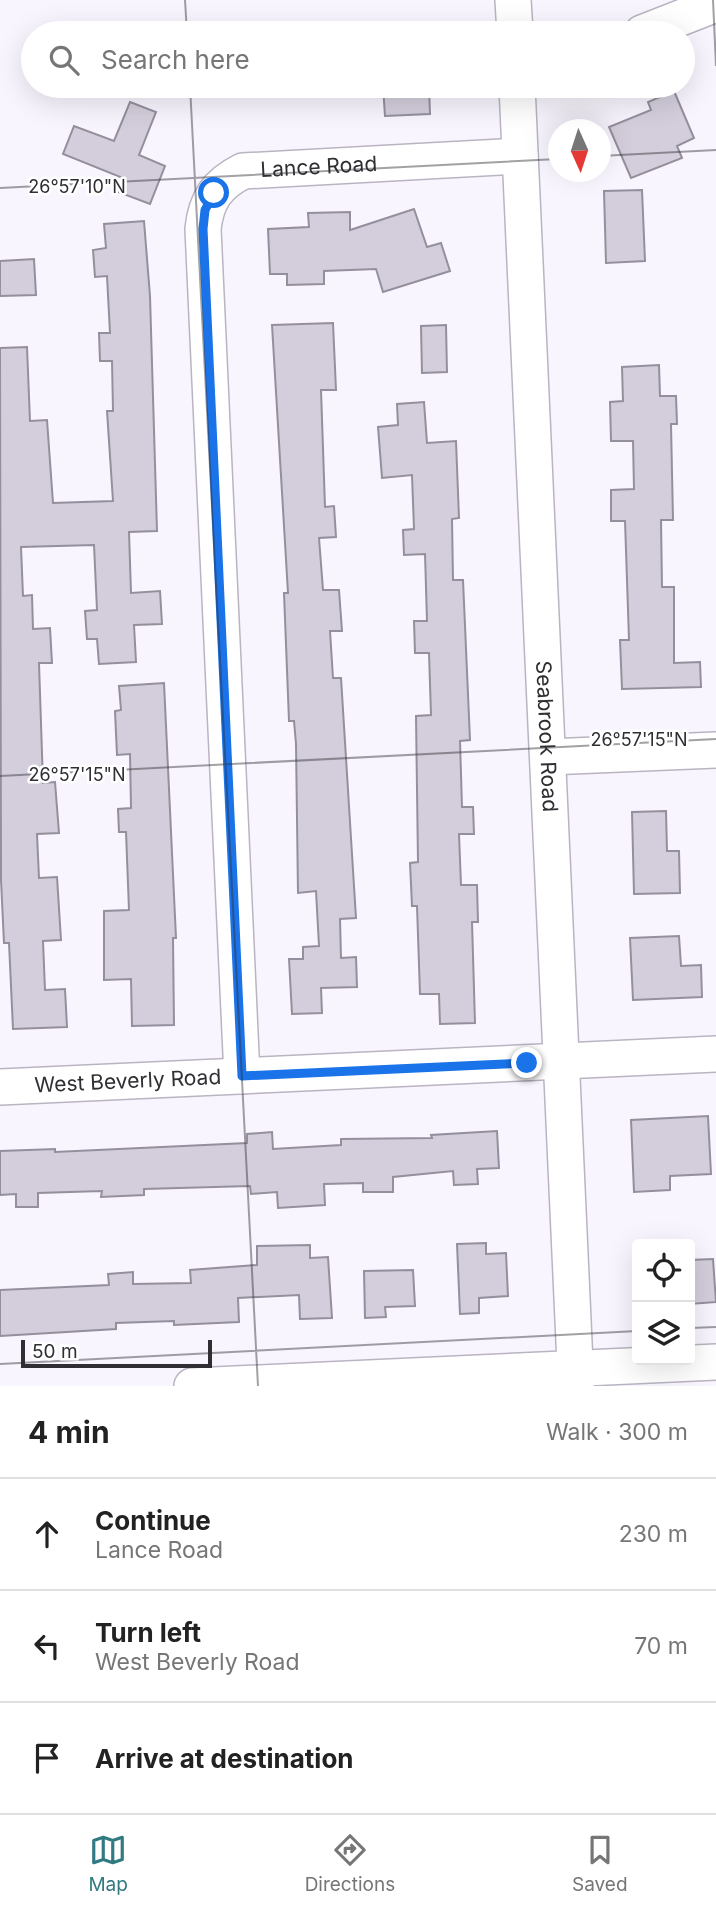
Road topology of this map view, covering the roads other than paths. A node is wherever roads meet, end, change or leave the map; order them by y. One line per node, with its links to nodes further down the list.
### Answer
1 (513, 0): 3 (street)
2 (716, 4): 4 (street)
3 (514, 21)
4 (673, 21)
5 (518, 98): 6 (street, Seabrook Road)
6 (520, 156): 8 (street, Seabrook Road); 11 (street, Lance Road)
7 (716, 750): 8 (street)
8 (548, 757): 10 (street, Seabrook Road)
9 (716, 1054): 10 (street, West Beverly Road)
10 (561, 1062): 11 (street, West Beverly Road); 14 (street, Seabrook Road)
11 (242, 1076): 12 (street, West Beverly Road)
12 (0, 1087)
13 (716, 1362): 14 (street)
14 (575, 1377): 15 (street)
15 (192, 1386)

